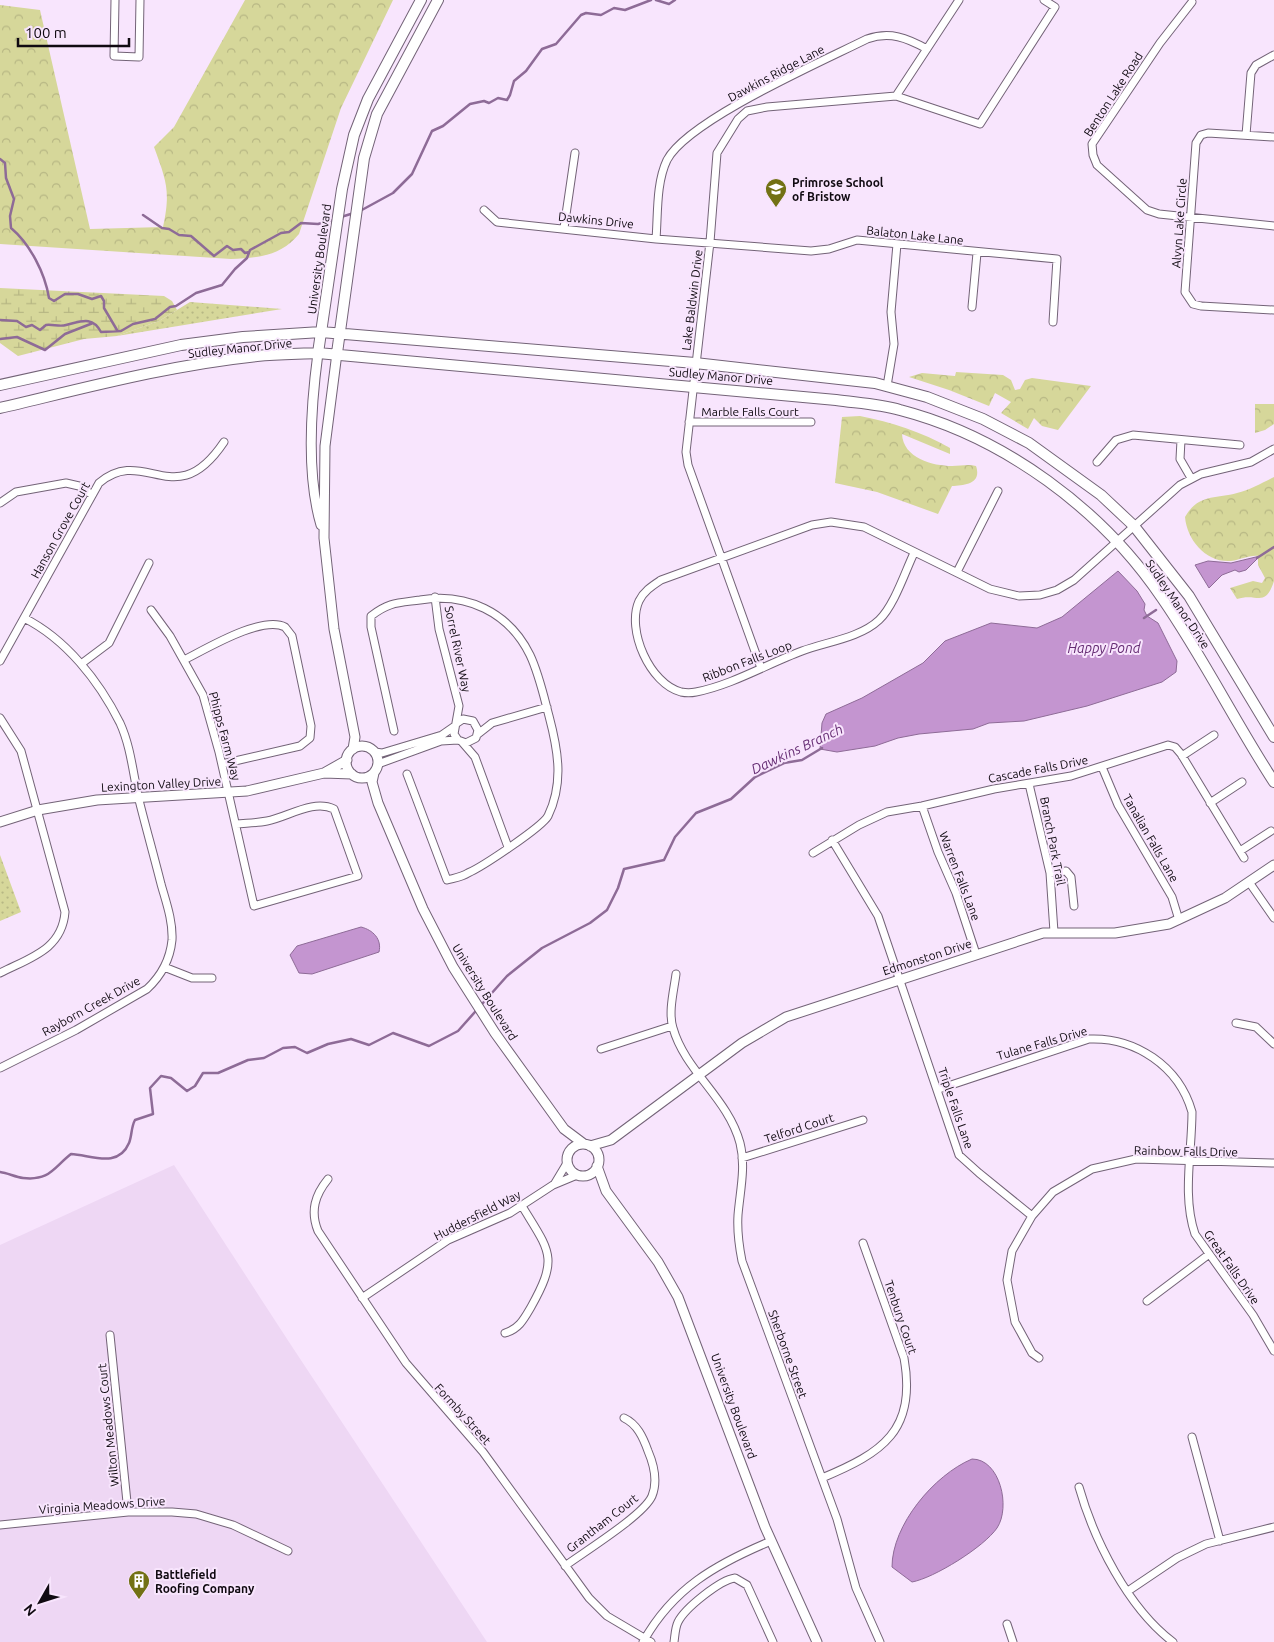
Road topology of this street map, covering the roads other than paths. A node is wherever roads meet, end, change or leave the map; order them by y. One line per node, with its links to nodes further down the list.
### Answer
1 (115, 0): 2 (street)
2 (140, 0)
3 (421, 0): 25 (main road, University Boulevard)
4 (438, 0): 26 (main road, University Boulevard)
5 (959, 0): 8 (street)
6 (1044, 0): 10 (street, Lake Baldwin Drive)
7 (1192, 2): 15 (street, Benton Lake Road)
8 (927, 49): 10 (street); 18 (street, Dawkins Ridge Lane)
9 (1274, 55): 11 (street)
10 (896, 96): 19 (street, Lake Baldwin Drive)
11 (1246, 135): 12 (street, Alvyn Lake Circle); 15 (street, Alvyn Lake Circle)
12 (1274, 137)
13 (575, 153): 17 (street)
14 (484, 210): 17 (street, Dawkins Drive)
15 (1191, 218): 16 (street, Benton Lake Road); 23 (street, Alvyn Lake Circle)
16 (1274, 226)
17 (564, 228): 18 (street, Dawkins Drive)
18 (656, 238): 19 (street, Dawkins Drive)
19 (710, 242): 20 (street, Balaton Lake Lane); 29 (street, Lake Baldwin Drive)
20 (897, 244): 21 (street, Balaton Lake Lane); 32 (street)
21 (977, 253): 22 (street); 24 (street, Balaton Lake Lane)
22 (972, 307)
23 (1274, 310)
24 (1053, 322)
25 (321, 332): 26 (main road, Sudley Manor Drive); 27 (main road, University Boulevard); 30 (main road, Sudley Manor Drive)
26 (340, 333): 28 (main road, University Boulevard); 29 (main road, Sudley Manor Drive)
27 (318, 353): 28 (main road, Sudley Manor Drive); 33 (main road, Sudley Manor Drive); 46 (street, University Boulevard)
28 (337, 353): 31 (main road, Sudley Manor Drive); 46 (street, University Boulevard)
29 (695, 363): 31 (street, Lake Baldwin Drive); 32 (main road, Sudley Manor Drive)
30 (0, 385)
31 (693, 386): 34 (street, Lake Baldwin Drive); 47 (main road, Sudley Manor Drive)
32 (887, 386): 45 (main road, Sudley Manor Drive)
33 (0, 408)
34 (689, 422): 35 (street, Marble Falls Court); 49 (street, Lake Baldwin Drive)
35 (811, 422)
36 (1181, 440): 38 (street); 40 (street); 41 (street)
37 (224, 442): 43 (street, Hanson Grove Court)
38 (1240, 445)
39 (1274, 449): 41 (street)
40 (1097, 462)
41 (1191, 478): 45 (street, Ribbon Falls Loop)
42 (998, 491): 51 (street)
43 (91, 494): 44 (street); 54 (street, Hanson Grove Court)
44 (0, 503)
45 (1134, 526): 47 (street, Ribbon Falls Loop); 69 (main road, Sudley Manor Drive)
46 (324, 538): 59 (street, University Boulevard)
47 (1117, 542): 51 (street, Ribbon Falls Loop); 83 (main road, Sudley Manor Drive)
48 (914, 553): 49 (street, Ribbon Falls Loop); 51 (street, Ribbon Falls Loop); 58 (street, Ribbon Falls Loop)
49 (722, 558): 58 (street, Lake Baldwin Drive); 58 (street, Ribbon Falls Loop)
50 (149, 563): 57 (street)
51 (957, 572)
52 (435, 597): 60 (street, Sorrel River Way); 61 (street); 66 (street)
53 (151, 610): 55 (street, Phipps Farm Way)
54 (24, 618): 56 (street, Hanson Grove Court); 57 (street, Rayborn Creek Drive)
55 (184, 660): 76 (street, Phipps Farm Way); 76 (street)
56 (0, 661)
57 (81, 664): 86 (street, Rayborn Creek Drive)
58 (762, 668)
59 (350, 705): 71 (street, University Boulevard); 72 (street, University Boulevard)
60 (459, 706): 63 (street, Sorrel River Way); 65 (street, Sorrel River Way)
61 (547, 707): 64 (street); 95 (street)
62 (0, 718): 90 (street)
63 (471, 720): 64 (street); 65 (street); 67 (street)
64 (492, 723): 67 (street)
65 (456, 725): 70 (street); 72 (street)
66 (394, 731)
67 (477, 735): 70 (street); 73 (street)
68 (1214, 735): 74 (street)
69 (1274, 738)
70 (460, 741): 73 (street); 78 (street)
71 (353, 749): 72 (street); 75 (street)
72 (372, 750): 78 (street)
73 (475, 756): 95 (street)
74 (1182, 756): 77 (street, Cascade Falls Drive); 88 (street)
75 (346, 760): 79 (street, Lexington Valley Drive); 81 (street)
76 (222, 764): 85 (street, Phipps Farm Way)
77 (1102, 767): 84 (street, Cascade Falls Drive); 102 (street, Tanalian Falls Lane)
78 (376, 768): 81 (street); 87 (street, University Boulevard)
79 (324, 773): 81 (street, Lexington Valley Drive); 85 (street, Lexington Valley Drive)
80 (407, 774): 95 (street)
81 (355, 775): 87 (street, University Boulevard)
82 (1242, 782): 88 (street)
83 (1274, 782)
84 (1029, 784): 89 (street, Cascade Falls Drive); 98 (street, Branch Park Trail)
85 (228, 793): 86 (street, Lexington Valley Drive); 92 (street, Phipps Farm Way)
86 (138, 798): 90 (street, Lexington Valley Drive); 105 (street, Rayborn Creek Drive)
87 (378, 803): 118 (street, University Boulevard)
88 (1210, 803): 93 (street)
89 (922, 806): 94 (street, Cascade Falls Drive); 104 (street, Warren Falls Lane)
90 (38, 810): 91 (street, Lexington Valley Drive); 106 (street)
91 (0, 822)
92 (236, 824): 92 (street, Phipps Farm Way)
93 (1271, 831)
94 (832, 840): 96 (street, Cascade Falls Drive); 109 (street, Triple Falls Lane)
95 (508, 847)
96 (813, 853)
97 (1274, 865): 99 (street, Edmonston Drive)
98 (1050, 873): 100 (street); 103 (street, Branch Park Trail)
99 (1249, 882): 101 (street); 102 (street, Edmonston Drive)
100 (1074, 906)
101 (1274, 918)
102 (1179, 920): 103 (street, Edmonston Drive)
103 (1054, 932): 104 (street, Edmonston Drive)
104 (976, 954): 109 (street, Edmonston Drive)
105 (164, 967): 108 (street); 114 (street, Rayborn Creek Drive)
106 (0, 973)
107 (676, 974): 111 (street)
108 (212, 978)
109 (899, 979): 115 (street, Edmonston Drive); 116 (street, Triple Falls Lane)
110 (1236, 1023): 112 (street)
111 (672, 1026): 113 (street); 115 (street, Sherborne Street)
112 (1274, 1044)
113 (601, 1049)
114 (0, 1068)
115 (700, 1075): 119 (street, Edmonston Drive); 122 (street, Sherborne Street)
116 (938, 1088): 123 (street, Tulane Falls Drive); 132 (street, Triple Falls Lane)
117 (863, 1120): 122 (street, Telford Court)
118 (564, 1129): 120 (street, University Boulevard); 121 (street, University Boulevard)
119 (611, 1140): 120 (street, Edmonston Drive); 124 (street, Edmonston Drive)
120 (587, 1145): 121 (street); 124 (street)
121 (569, 1152): 126 (street)
122 (742, 1158): 143 (street, Sherborne Street)
123 (1190, 1161): 125 (street, Rainbow Falls Drive); 132 (street, Rainbow Falls Drive); 134 (street, Great Falls Drive)
124 (598, 1163): 127 (street); 130 (street, University Boulevard)
125 (1274, 1163)
126 (567, 1164): 127 (street); 129 (street, Huddersfield Way)
127 (580, 1175): 129 (street, Huddersfield Way); 130 (street, University Boulevard)
128 (328, 1179): 135 (street, Formby Street)
129 (553, 1185): 131 (street, Huddersfield Way)
130 (606, 1191): 148 (street, University Boulevard)
131 (522, 1206): 135 (street, Huddersfield Way); 137 (street)
132 (1032, 1216): 140 (street, Rainbow Falls Drive)
133 (863, 1242): 143 (street, Tenbury Court)
134 (1208, 1255): 136 (street); 139 (street, Great Falls Drive)
135 (362, 1298): 151 (street, Formby Street)
136 (1147, 1301)
137 (505, 1333)
138 (110, 1335): 145 (street, Wilton Meadows Court)
139 (1274, 1351)
140 (1039, 1358)
141 (624, 1418): 151 (street, Grantham Court)
142 (1192, 1437): 149 (street)
143 (822, 1478): 158 (street, Sherborne Street)
144 (1079, 1487): 152 (street)
145 (128, 1512): 146 (street, Virginia Meadows Drive); 150 (street, Virginia Meadows Drive)
146 (0, 1525)
147 (1274, 1528): 149 (street)
148 (771, 1541): 154 (street); 157 (street, University Boulevard)
149 (1220, 1541): 152 (street)
150 (288, 1550)
151 (565, 1566): 154 (street, Formby Street)
152 (1128, 1591): 160 (street)
153 (1007, 1624): 159 (street)
154 (646, 1641)
155 (674, 1642): 156 (street)
156 (773, 1642)
157 (817, 1642)
158 (880, 1642)
159 (1013, 1642)
160 (1173, 1642)

